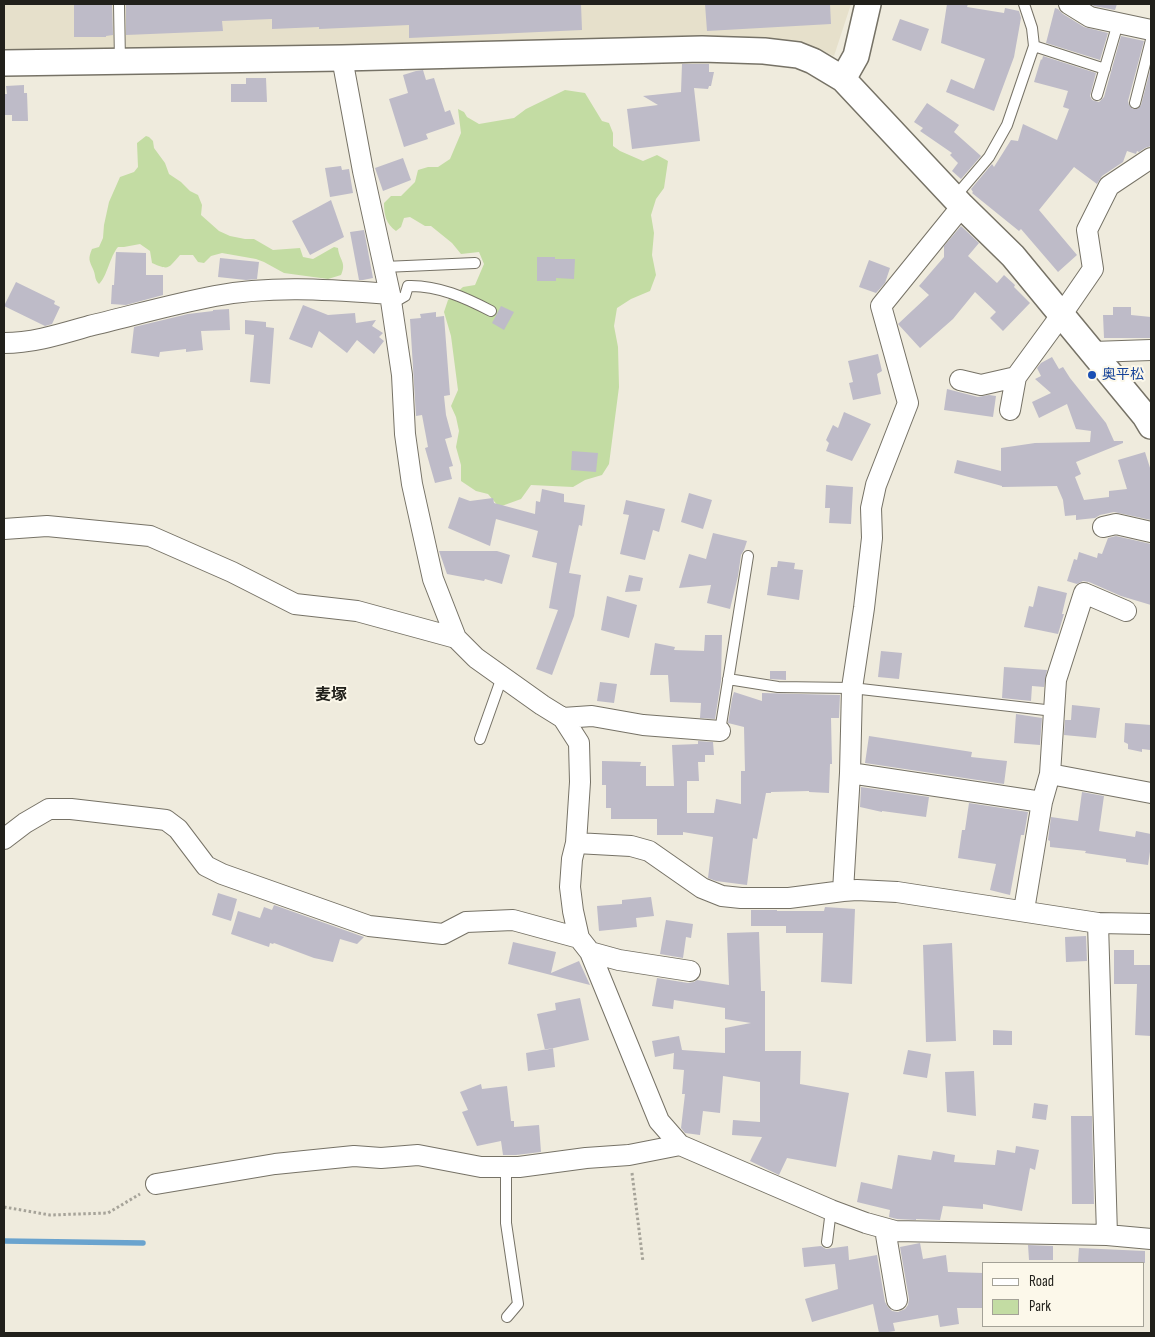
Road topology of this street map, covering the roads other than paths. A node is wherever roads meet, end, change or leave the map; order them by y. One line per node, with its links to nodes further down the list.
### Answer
1 (119, 4): 10 (lane)
2 (868, 4): 13 (street)
3 (1024, 4): 8 (lane)
4 (1069, 4): 5 (street)
5 (1118, 23): 6 (street); 12 (lane)
6 (1151, 30)
7 (1151, 40): 15 (lane)
8 (1034, 46): 12 (lane); 17 (lane)
9 (342, 58): 10 (street); 13 (street); 19 (street)
10 (120, 62): 11 (street)
11 (4, 63)
12 (1105, 69): 14 (lane)
13 (843, 79): 17 (street)
14 (1097, 95)
15 (1135, 103)
16 (1151, 158): 22 (street)
17 (958, 202): 22 (street); 38 (street)
18 (475, 263): 19 (lane)
19 (384, 267): 20 (street)
20 (390, 299): 21 (lane); 23 (street); 35 (street)
21 (491, 311)
22 (1062, 314): 25 (street); 26 (street)
23 (4, 343)
24 (1151, 350): 25 (street)
25 (1093, 352): 29 (street)
26 (1016, 377): 27 (street); 28 (street)
27 (960, 380)
28 (1010, 410)
29 (1151, 426)
30 (1103, 527): 32 (street)
31 (4, 529): 35 (street)
32 (1151, 532)
33 (748, 556): 37 (lane)
34 (1126, 611): 39 (street)
35 (456, 638): 36 (street)
36 (502, 677): 40 (street); 42 (lane)
37 (728, 679): 38 (lane); 41 (lane)
38 (852, 688): 39 (lane); 43 (street)
39 (1054, 711): 44 (street)
40 (563, 718): 41 (street); 48 (street)
41 (720, 730)
42 (480, 739)
43 (850, 773): 46 (street); 49 (street)
44 (1050, 774): 45 (street); 46 (street)
45 (1151, 793)
46 (1042, 802): 50 (street)
47 (4, 840): 53 (street)
48 (576, 843): 49 (street); 53 (street)
49 (843, 891): 50 (street)
50 (1024, 910): 51 (street)
51 (1098, 923): 52 (street); 60 (street)
52 (1151, 924)
53 (584, 945): 54 (street); 55 (street)
54 (690, 971)
55 (680, 1144): 56 (street); 58 (street)
56 (506, 1167): 57 (street); 64 (lane)
57 (156, 1184)
58 (831, 1210): 59 (street); 62 (lane)
59 (885, 1229): 60 (street); 63 (street)
60 (1106, 1235): 61 (street)
61 (1151, 1239)
62 (827, 1242)
63 (897, 1300)
64 (508, 1317)

